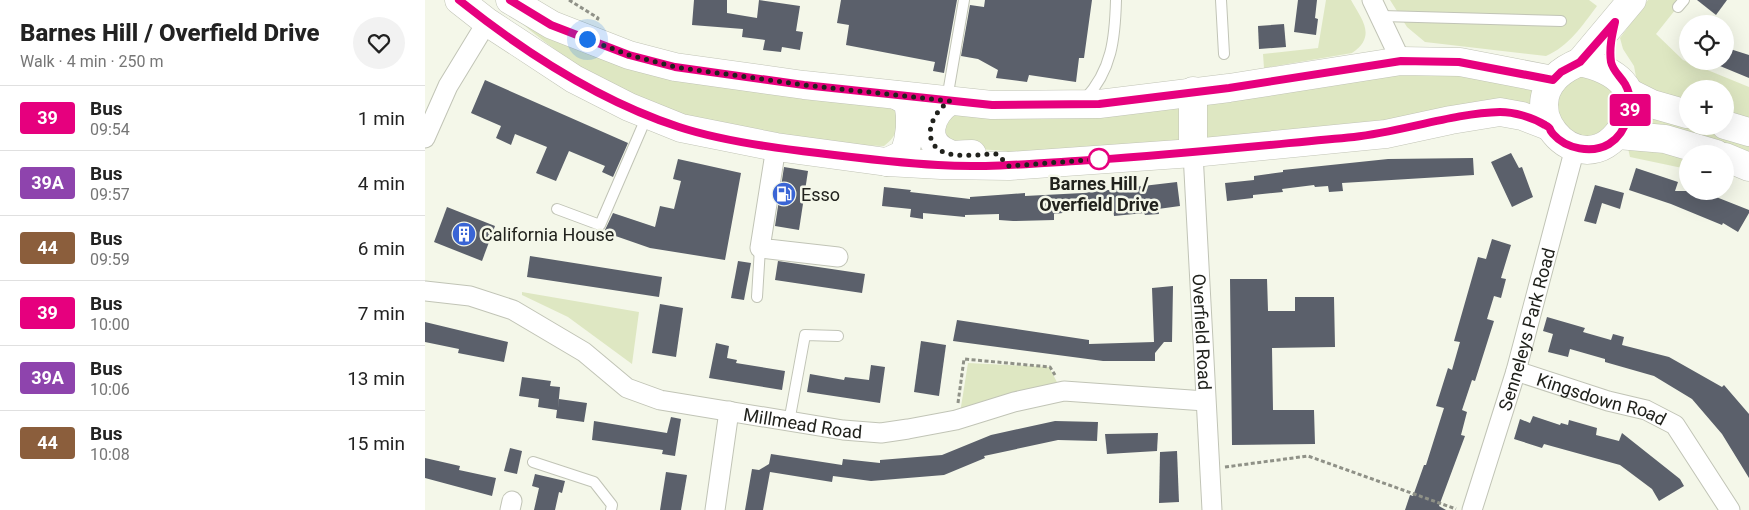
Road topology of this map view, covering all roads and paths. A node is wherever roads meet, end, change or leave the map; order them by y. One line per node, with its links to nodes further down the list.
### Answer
1 (459, 0): 13 (main road)
2 (504, 0): 13 (main road)
3 (510, 0): 15 (main road)
4 (537, 0): 15 (main road)
5 (569, 0): 11 (path)
6 (964, 0): 23 (lane)
7 (1116, 0): 24 (lane)
8 (1221, 0): 16 (lane)
9 (1632, 0): 14 (main road)
10 (1377, 8): 12 (lane); 17 (street)
11 (598, 18)
12 (1561, 21)
13 (487, 22): 26 (main road); 31 (street)
14 (1615, 22): 18 (main road); 20 (main road)
15 (551, 25): 22 (main road)
16 (1224, 54)
17 (1401, 61): 19 (main road); 21 (main road)
18 (1580, 62): 19 (main road); 20 (main road)
19 (1553, 80): 27 (main road)
20 (1623, 84): 25 (main road); 30 (main road)
21 (1193, 91): 24 (main road); 35 (main road)
22 (896, 95): 23 (main road); 37 (main road)
23 (948, 100): 24 (main road); 38 (main road)
24 (1081, 103)
25 (1679, 112)
26 (647, 115): 33 (main road); 40 (lane)
27 (1548, 126): 34 (main road); 35 (main road)
28 (1734, 128): 29 (main road)
29 (1749, 132)
30 (1618, 135): 32 (main road); 34 (main road)
31 (425, 138)
32 (1685, 145)
33 (776, 147): 37 (main road); 41 (street)
34 (1575, 148): 46 (street, Senneleys Park Road)
35 (1193, 153): 38 (main road); 48 (street, Overfield Road)
36 (1734, 161): 39 (main road)
37 (887, 162): 38 (main road)
38 (1009, 166)
39 (1749, 167)
40 (557, 210)
41 (760, 248): 42 (street); 44 (lane)
42 (838, 257)
43 (425, 291): 49 (street, Millmead Road)
44 (757, 297)
45 (838, 336): 51 (lane)
46 (1516, 371): 58 (street, Senneleys Park Road); 59 (street, Kingsdown Road)
47 (1065, 391): 48 (street, Millmead Road); 50 (street, Millmead Road); 50 (path)
48 (1205, 401): 53 (street, Overfield Road)
49 (729, 411): 51 (street, Millmead Road); 55 (street)
50 (955, 420): 51 (street, Millmead Road)
51 (789, 422)
52 (533, 462): 54 (lane)
53 (1209, 470): 56 (street, Overfield Road); 57 (path)
54 (611, 510)
55 (715, 510)
56 (1211, 510)
57 (1460, 510)
58 (1473, 510)
59 (1730, 510)

